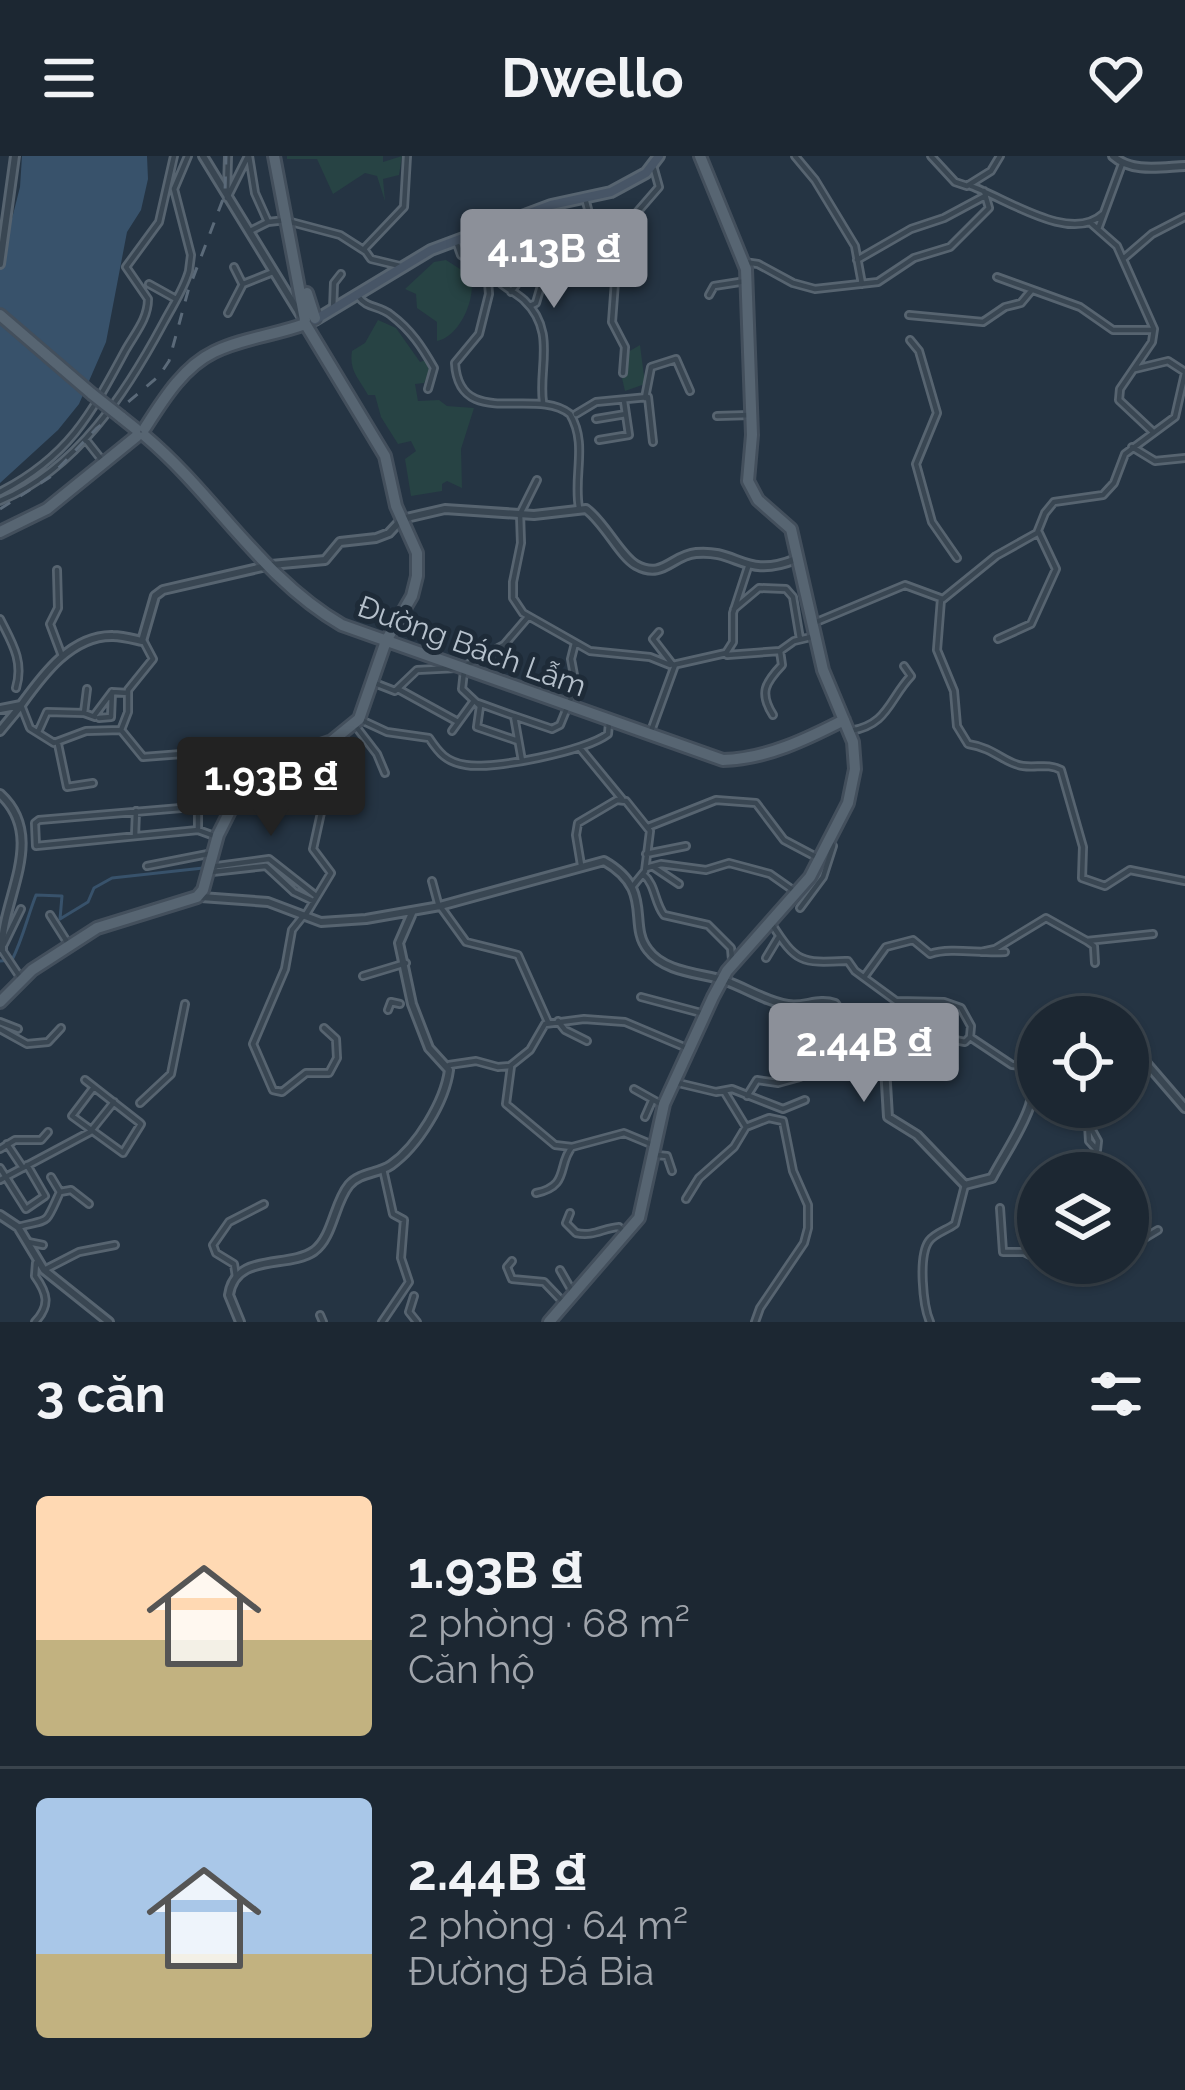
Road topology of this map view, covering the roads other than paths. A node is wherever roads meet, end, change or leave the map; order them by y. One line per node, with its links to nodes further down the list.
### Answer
1 (14, 156): 41 (street)
2 (174, 156): 90 (street)
3 (188, 156): 59 (street)
4 (203, 156): 22 (street)
5 (227, 156): 22 (street)
6 (248, 156): 22 (street); 27 (street)
7 (276, 156): 26 (main road)
8 (407, 156): 34 (street)
9 (659, 156): 16 (main road)
10 (700, 156): 40 (main road)
11 (795, 156): 37 (street)
12 (931, 156): 19 (street)
13 (1000, 156): 18 (street)
14 (1113, 156): 15 (street)
15 (1122, 164): 17 (street); 29 (street)
16 (653, 166): 23 (main road); 28 (street)
17 (1185, 166)
18 (980, 181): 19 (street); 20 (street)
19 (971, 186): 20 (street)
20 (984, 193): 21 (street); 24 (street); 37 (street)
21 (1001, 196): 24 (street); 29 (street)
22 (227, 197): 30 (street)
23 (585, 199): 31 (main road); 32 (street)
24 (989, 208): 54 (street)
25 (1185, 217): 36 (street)
26 (288, 221): 27 (street); 34 (street); 64 (main road)
27 (268, 222): 30 (street)
28 (635, 223)
29 (1095, 227): 36 (street)
30 (248, 232): 46 (street)
31 (456, 241): 43 (main road); 45 (street)
32 (598, 242): 33 (street); 68 (street)
33 (582, 250): 38 (street); 39 (street)
34 (365, 251): 43 (street)
35 (515, 255): 50 (street)
36 (1123, 259): 65 (street)
37 (856, 260): 54 (street)
38 (584, 261)
39 (557, 262)
40 (743, 262): 51 (main road); 54 (street)
41 (0, 264)
42 (530, 265): 56 (street)
43 (400, 266): 57 (main road)
44 (234, 267): 53 (street)
45 (486, 268): 50 (street); 75 (street)
46 (273, 272): 53 (street); 64 (street)
47 (341, 274): 61 (street)
48 (997, 277): 55 (street)
49 (543, 279): 60 (street)
50 (494, 281): 56 (street)
51 (746, 281): 58 (street); 79 (main road)
52 (149, 284): 59 (street)
53 (243, 284): 62 (street)
54 (862, 284)
55 (1031, 291): 63 (street); 65 (street)
56 (511, 292): 60 (street)
57 (357, 294): 61 (main road); 70 (street)
58 (709, 295)
59 (176, 299): 83 (street)
60 (530, 307): 75 (street)
61 (333, 310): 64 (main road)
62 (228, 313)
63 (909, 315)
64 (311, 324): 81 (main road); 93 (main road)
65 (1154, 329): 67 (street)
66 (910, 340): 97 (street)
67 (1134, 370): 69 (street); 82 (street)
68 (623, 373)
69 (1185, 373): 82 (street)
70 (428, 389)
71 (690, 392): 73 (street)
72 (92, 394): 72 (main road); 81 (main road, Đường Bách Lẫm, bridge)
73 (645, 398): 74 (street); 85 (street)
74 (624, 401): 76 (street); 77 (street)
75 (543, 402): 91 (street)
76 (576, 414)
77 (626, 414): 80 (street); 84 (street)
78 (717, 416): 79 (street)
79 (751, 416): 96 (main road)
80 (596, 419)
81 (141, 432): 88 (main road); 98 (main road, Đường Bách Lẫm)
82 (1154, 432): 86 (street)
83 (85, 438): 88 (street); 90 (street)
84 (598, 440)
85 (653, 442)
86 (1132, 447): 87 (street); 95 (street)
87 (1185, 458)
88 (104, 464): 94 (main road)
89 (536, 480): 92 (street)
90 (0, 496)
91 (579, 508): 92 (street); 99 (street)
92 (520, 514): 93 (street); 105 (street)
93 (402, 519): 98 (street); 112 (main road)
94 (0, 532)
95 (1038, 532): 103 (street); 110 (street)
96 (799, 558): 99 (street); 101 (main road)
97 (957, 558)
98 (266, 566): 111 (street); 112 (main road, Đường Bách Lẫm)
99 (748, 567): 104 (street)
100 (56, 570): 115 (street)
101 (806, 582): 102 (street); 107 (main road)
102 (791, 593): 104 (street); 109 (street)
103 (941, 599): 107 (street); 171 (street)
104 (734, 610): 116 (street)
105 (529, 617): 113 (street); 119 (street)
106 (0, 620): 121 (street)
107 (815, 629): 109 (street); 137 (main road)
108 (659, 632): 117 (street)
109 (800, 639): 114 (street)
110 (998, 639)
111 (142, 641): 115 (street); 125 (street)
112 (385, 643): 119 (main road, Đường Bách Lẫm); 120 (main road)
113 (575, 643): 117 (street); 128 (street)
114 (780, 651): 116 (street); 131 (street)
115 (62, 656): 127 (street)
116 (721, 656): 117 (street)
117 (673, 665): 142 (street)
118 (904, 666): 137 (street)
119 (460, 669): 123 (street); 126 (street); 128 (main road, Đường Bách Lẫm)
120 (372, 682): 123 (street); 134 (main road)
121 (16, 688)
122 (86, 689): 130 (street)
123 (398, 689): 135 (street)
124 (112, 692): 125 (street); 133 (street); 133 (street)
125 (128, 693): 138 (street)
126 (476, 702): 132 (street); 135 (street); 143 (street)
127 (21, 705): 129 (street); 139 (street); 141 (street)
128 (569, 707): 132 (street); 136 (main road, Đường Bách Lẫm)
129 (0, 709)
130 (85, 712): 133 (street); 141 (street)
131 (773, 715)
132 (514, 716): 143 (street)
133 (95, 717)
134 (356, 722): 145 (main road); 147 (street); 148 (street)
135 (458, 722): 140 (street)
136 (609, 722): 142 (main road, Đường Bách Lẫm); 146 (street)
137 (847, 725): 142 (main road, Đường Bách Lẫm); 158 (main road)
138 (121, 730): 144 (street); 150 (street)
139 (0, 731)
140 (452, 731)
141 (37, 733): 144 (street)
142 (649, 736)
143 (518, 741): 147 (street)
144 (58, 744): 149 (street)
145 (309, 748): 150 (main road); 176 (street)
146 (580, 748): 147 (street); 152 (street)
147 (522, 761)
148 (385, 773)
149 (93, 783)
150 (243, 785): 157 (main road)
151 (0, 794): 161 (street)
152 (624, 800): 154 (street); 165 (street)
153 (136, 812): 155 (street); 156 (street); 159 (street)
154 (648, 827): 163 (street); 164 (street)
155 (198, 830): 156 (street); 157 (street)
156 (135, 836): 159 (street)
157 (217, 837): 162 (main road)
158 (828, 839): 164 (main road); 178 (street)
159 (36, 846): 161 (street)
160 (686, 846): 163 (street)
161 (20, 848): 189 (street)
162 (213, 853): 166 (street); 168 (main road)
163 (646, 854): 169 (street)
164 (818, 858): 174 (main road)
165 (581, 865): 173 (street); 177 (street)
166 (147, 866)
167 (655, 868): 169 (street); 172 (street); 174 (street)
168 (208, 870): 175 (main road); 176 (street)
169 (644, 872): 173 (street); 193 (street)
170 (432, 881): 177 (street)
171 (1185, 881)
172 (679, 884)
173 (632, 887): 199 (street)
174 (797, 893): 183 (main road)
175 (197, 897): 182 (street); 187 (main road)
176 (315, 899): 182 (street)
177 (440, 907): 180 (street); 207 (street)
178 (800, 908)
179 (21, 909): 189 (street)
180 (412, 913): 182 (street); 194 (street)
181 (50, 915): 187 (street)
182 (305, 916): 210 (street)
183 (774, 927): 192 (street); 193 (main road); 197 (street)
184 (1153, 934): 185 (street)
185 (1099, 938): 186 (street); 188 (street)
186 (1087, 941): 188 (street); 190 (street)
187 (70, 945): 198 (main road)
188 (1094, 946): 195 (street)
189 (2, 950): 198 (street)
190 (981, 952)
191 (1005, 952): 197 (street)
192 (766, 958)
193 (735, 962): 199 (main road)
194 (406, 963): 196 (street); 217 (street)
195 (1094, 963)
196 (363, 976)
197 (865, 976): 212 (street)
198 (21, 979): 201 (main road)
199 (721, 979): 205 (main road); 248 (street)
200 (641, 998): 205 (street)
201 (0, 1002)
202 (185, 1004): 230 (street)
203 (400, 1004): 204 (street)
204 (388, 1010)
205 (705, 1014): 214 (main road)
206 (558, 1021): 207 (street); 213 (street); 214 (street)
207 (548, 1022): 215 (street)
208 (0, 1026): 209 (street); 211 (street)
209 (61, 1028)
210 (324, 1028)
211 (19, 1029)
212 (970, 1037): 216 (street); 219 (street)
213 (587, 1041)
214 (689, 1048): 222 (main road)
215 (512, 1065): 217 (street); 239 (street)
216 (1017, 1065)
217 (447, 1066): 244 (street)
218 (1149, 1066): 231 (street)
219 (921, 1071)
220 (800, 1077): 226 (street)
221 (85, 1079): 223 (street)
222 (674, 1082): 225 (street); 229 (main road)
223 (94, 1087): 228 (street); 236 (street)
224 (634, 1089): 229 (street)
225 (724, 1091): 226 (street); 233 (street)
226 (747, 1096): 227 (street)
227 (806, 1100)
228 (113, 1102): 236 (street); 236 (street)
229 (658, 1102): 232 (street); 240 (main road)
230 (140, 1103)
231 (1185, 1108)
232 (645, 1117)
233 (746, 1127): 251 (street); 279 (street)
234 (1019, 1128): 248 (street)
235 (48, 1132): 237 (street)
236 (90, 1132): 241 (street)
237 (41, 1140): 238 (street); 241 (street)
238 (4, 1146): 242 (street)
239 (572, 1147): 240 (street); 250 (street)
240 (652, 1149): 245 (street); 259 (main road)
241 (48, 1154): 242 (street)
242 (25, 1166): 247 (street); 247 (street)
243 (0, 1168): 247 (street)
244 (383, 1169): 269 (street); 276 (street)
245 (672, 1171)
246 (51, 1177): 249 (street)
247 (3, 1179)
248 (965, 1185): 280 (street)
249 (61, 1192): 252 (street); 257 (street)
250 (536, 1193)
251 (686, 1198)
252 (89, 1204)
253 (264, 1204): 269 (street)
254 (1000, 1208): 264 (street)
255 (570, 1214): 259 (street)
256 (0, 1215): 257 (street)
257 (18, 1227): 261 (street)
258 (1158, 1230): 260 (street)
259 (626, 1234): 270 (main road)
260 (1149, 1237)
261 (28, 1242): 262 (street); 266 (street)
262 (43, 1245)
263 (115, 1245): 267 (street)
264 (1017, 1252)
265 (512, 1261): 272 (street)
266 (37, 1263): 267 (street); 273 (street)
267 (44, 1270): 274 (street)
268 (560, 1270): 270 (street)
269 (236, 1277): 275 (street)
270 (574, 1293): 272 (main road)
271 (414, 1296): 277 (street)
272 (565, 1304): 278 (main road)
273 (35, 1322)
274 (109, 1322)
275 (241, 1322)
276 (382, 1322)
277 (417, 1322)
278 (549, 1322)
279 (755, 1322)
280 (930, 1322)

